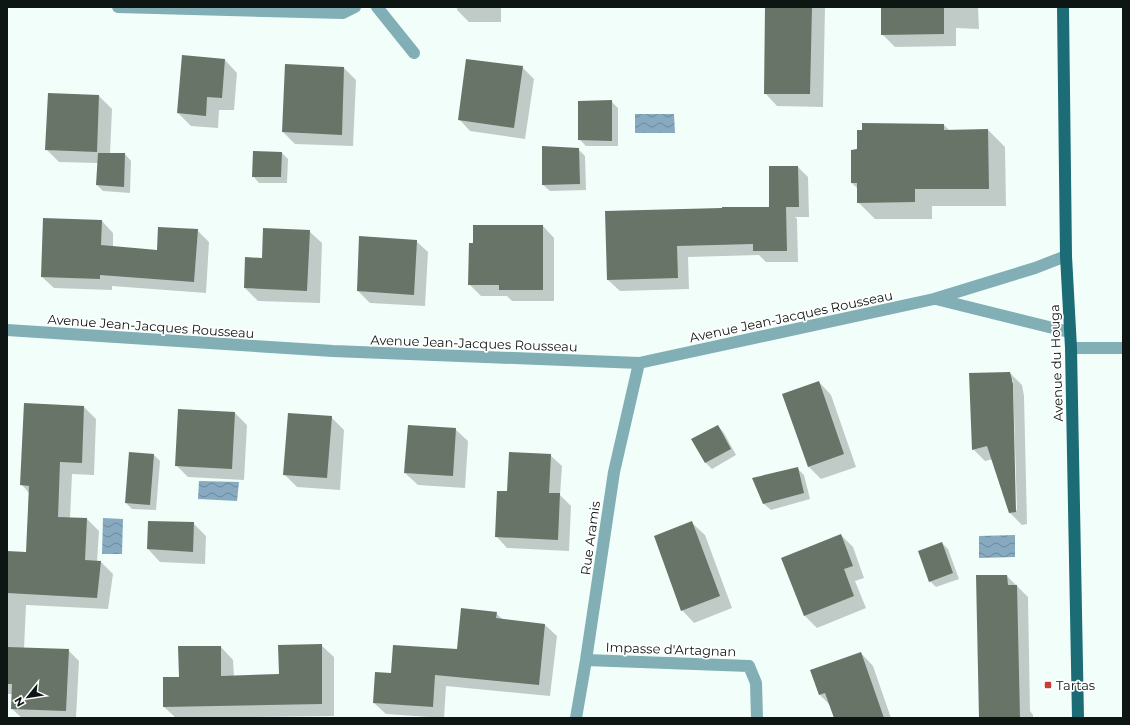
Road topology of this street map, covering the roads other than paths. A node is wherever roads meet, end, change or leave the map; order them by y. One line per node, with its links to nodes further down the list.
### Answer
1 (118, 7): 2 (street)
2 (355, 7)
3 (377, 7): 5 (street)
4 (1063, 7): 6 (main road, Avenue du Houga)
5 (414, 53)
6 (1066, 256): 7 (street, Avenue Jean-Jacques Rousseau); 9 (main road, Avenue du Houga)
7 (934, 299): 9 (street, Avenue Jean-Jacques Rousseau); 12 (street, Avenue Jean-Jacques Rousseau)
8 (7, 330): 12 (street, Avenue Jean-Jacques Rousseau)
9 (1069, 332): 10 (main road, Avenue du Houga)
10 (1071, 348): 11 (street); 16 (main road, Avenue du Houga)
11 (1123, 348)
12 (639, 363): 13 (street, Rue Aramis)
13 (586, 660): 14 (street, Rue Aramis); 15 (street, Impasse d'Artagnan)
14 (576, 718)
15 (757, 718)
16 (1078, 718)

